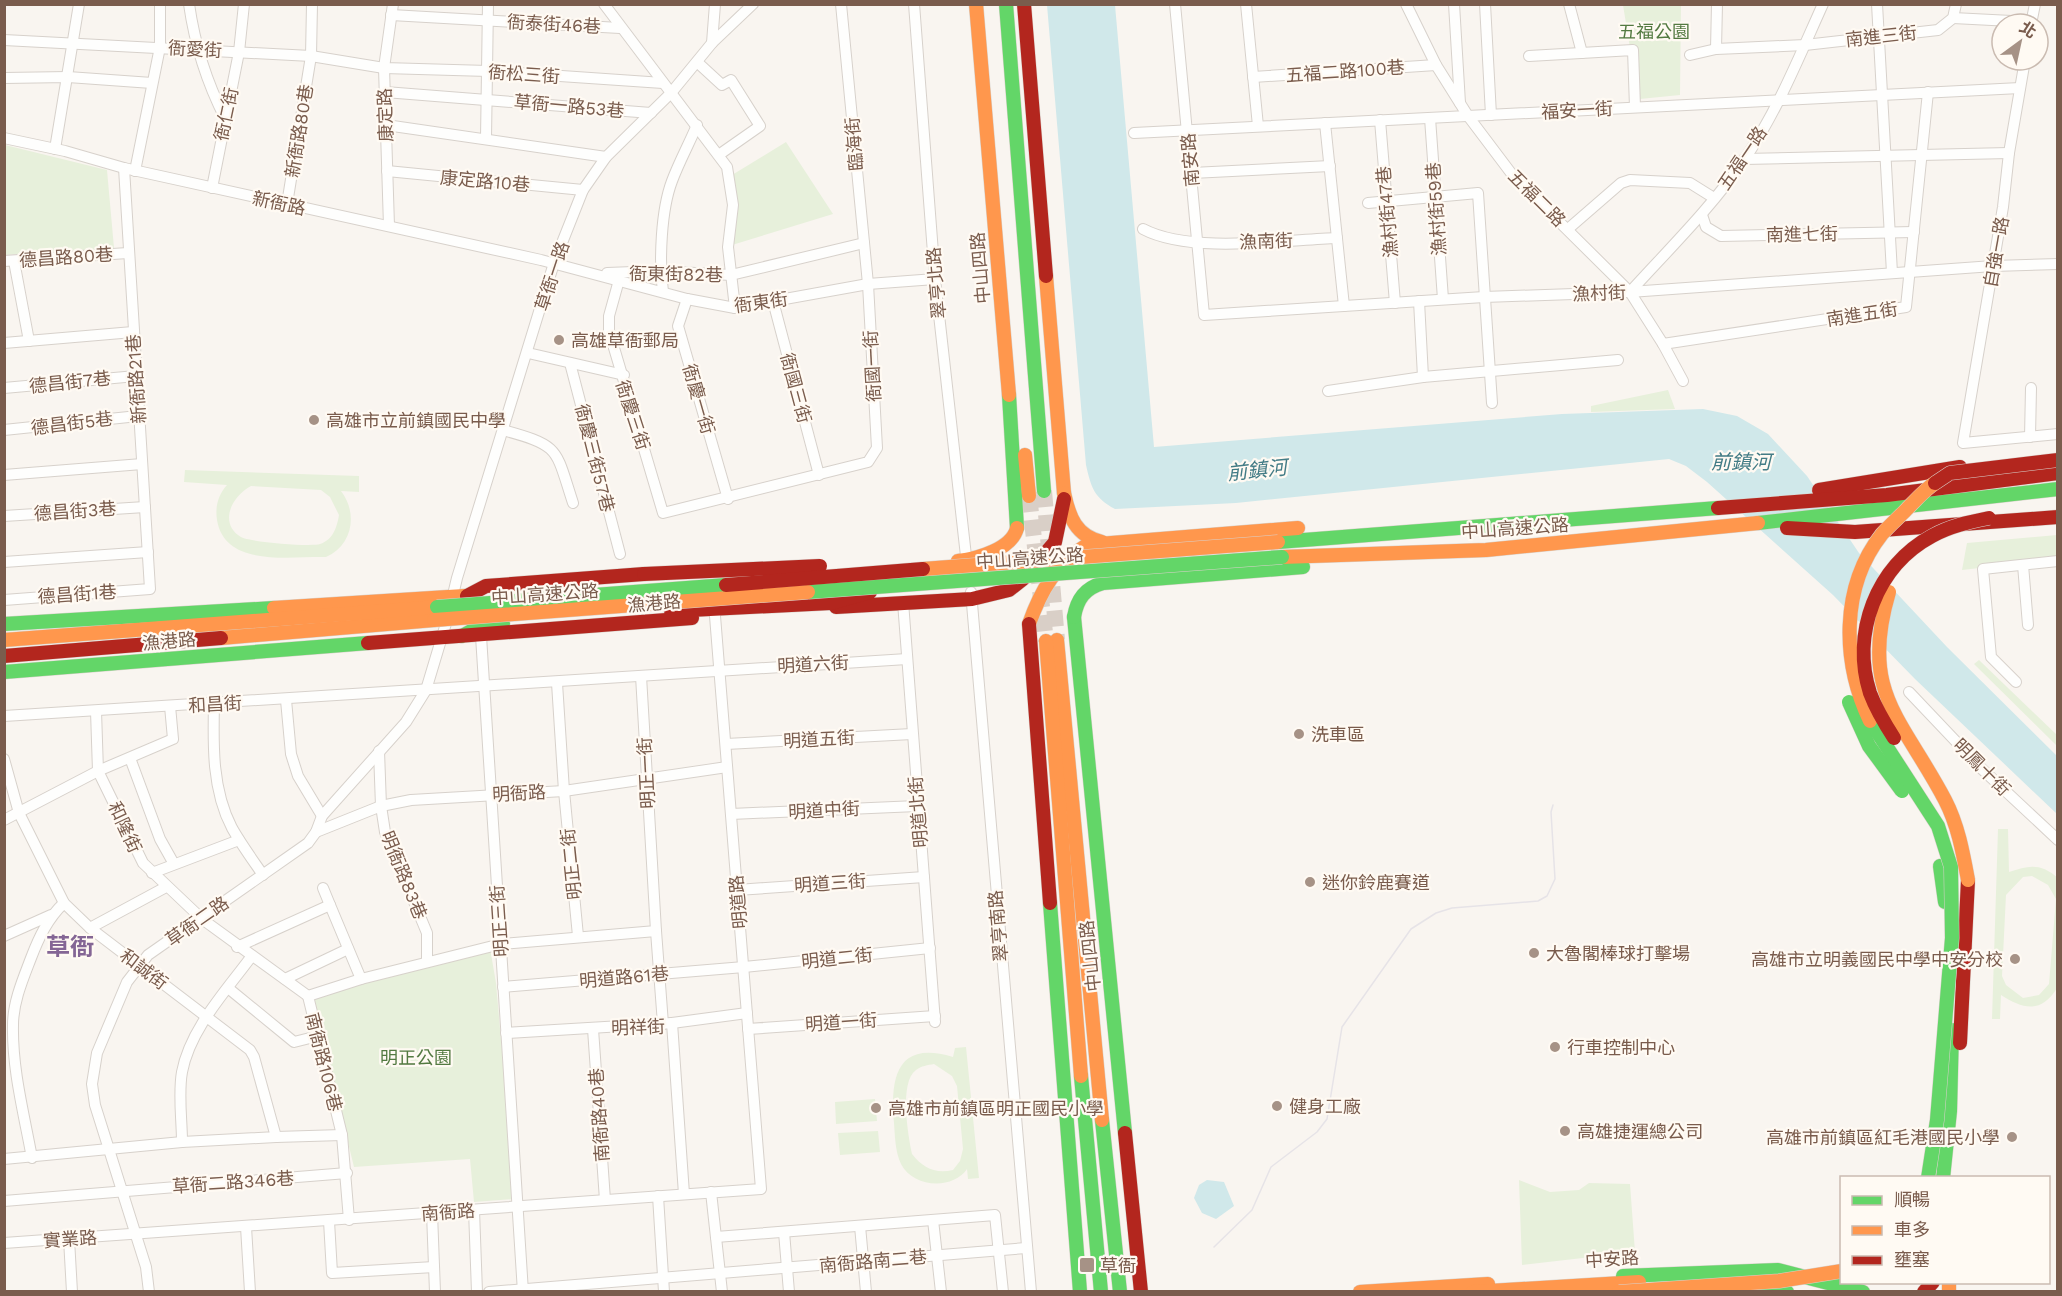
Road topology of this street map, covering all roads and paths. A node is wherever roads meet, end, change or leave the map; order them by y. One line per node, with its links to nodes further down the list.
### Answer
1 (79, 4): 35 (street)
2 (160, 4): 36 (street, 新衙路21巷)
3 (189, 4): 38 (street)
4 (244, 4): 39 (street, 衙仁街)
5 (312, 4): 43 (street, 新衙路80巷)
6 (488, 4): 28 (street)
7 (604, 4): 30 (street)
8 (715, 4): 33 (street)
9 (841, 4): 102 (street, 臨海街)
10 (914, 4): 114 (street, 翠亨北路)
11 (976, 4): 169 (main road, 中山四路)
12 (986, 4): 158 (main road, 中山四路)
13 (1006, 4): 156 (main road)
14 (1024, 4): 157 (main road)
15 (1175, 4): 73 (street, 南安路)
16 (1246, 4): 50 (street)
17 (1406, 4): 45 (street, 五福二路)
18 (1454, 4): 61 (street)
19 (1485, 4): 64 (street)
20 (1569, 4): 40 (street)
21 (1717, 4): 37 (street)
22 (1823, 4): 34 (street, 五福一路)
23 (1877, 4): 31 (street, 南進五街)
24 (1956, 4): 27 (street)
25 (753, 5): 33 (street, 草衙一路)
26 (392, 10): 28 (street, 衙泰街46巷); 46 (street, 康定路)
27 (1953, 18): 29 (street, 南進三街); 31 (street, 南進三街)
28 (488, 20): 30 (street, 衙泰街46巷); 47 (street)
29 (1990, 20)
30 (620, 28): 53 (street)
31 (1879, 36): 34 (street, 南進三街); 58 (street, 南進五街)
32 (4, 40): 35 (street, 衙愛街)
33 (712, 43): 44 (street, 草衙一路)
34 (1805, 45): 37 (street, 南進三街); 60 (street, 五福一路)
35 (74, 46): 36 (street, 衙愛街); 49 (street)
36 (160, 47): 38 (street, 衙愛街); 52 (street, 新衙路21巷)
37 (1716, 49): 41 (street, 南進三街)
38 (196, 50): 39 (street, 衙愛街); 66 (street)
39 (239, 52): 43 (street, 衙愛街); 66 (street, 衙仁街)
40 (1582, 53): 42 (street); 62 (street)
41 (1690, 55)
42 (1529, 56)
43 (311, 57): 46 (street, 衙愛街); 94 (street, 新衙路80巷)
44 (697, 62): 57 (street, 草衙一路); 79 (street)
45 (1436, 65): 50 (street, 五福二路100巷); 61 (street, 五福二路)
46 (384, 68): 47 (street, 衙松三街); 55 (street, 康定路)
47 (488, 71): 53 (street, 衙松三街); 59 (street)
48 (2023, 72): 54 (street, 自強一路)
49 (68, 77): 51 (street); 52 (street); 77 (street)
50 (1253, 77): 72 (street)
51 (4, 78)
52 (152, 83): 85 (street, 新衙路21巷)
53 (663, 83): 57 (street)
54 (2020, 88): 56 (street, 福安一街); 78 (street, 自強一路)
55 (385, 92): 59 (street, 草衙一路53巷); 70 (street, 康定路)
56 (1928, 92): 58 (street, 福安一街); 80 (street, 南進五街)
57 (671, 93): 63 (street, 草衙一路); 71 (street)
58 (1882, 95): 60 (street, 福安一街); 81 (street, 南進五街)
59 (487, 99): 63 (street, 草衙一路53巷); 76 (street)
60 (1780, 100): 62 (street, 福安一街); 83 (street, 五福一路)
61 (1460, 105): 65 (street, 五福二路)
62 (1635, 107): 64 (street, 福安一街)
63 (651, 113): 82 (street, 草衙一路)
64 (1491, 114): 65 (street, 福安一街)
65 (1468, 116): 67 (street, 福安一街); 98 (street, 五福二路)
66 (225, 118): 88 (street, 衙仁街)
67 (1430, 118): 68 (street, 福安一街); 90 (street, 漁村街59巷)
68 (1380, 120): 69 (street, 福安一街); 92 (street, 漁村街47巷)
69 (1325, 123): 72 (street, 福安一街); 84 (street)
70 (386, 125): 76 (street); 86 (street, 康定路)
71 (697, 125): 79 (street); 109 (street)
72 (1258, 126): 73 (street, 福安一街)
73 (1188, 130): 74 (street, 福安一街); 87 (street, 南安路)
74 (1134, 133)
75 (4, 138): 77 (street, 新衙路)
76 (486, 138): 82 (street)
77 (55, 149): 85 (street, 新衙路)
78 (2009, 153): 80 (street); 108 (street, 自強一路)
79 (720, 154): 113 (street)
80 (1923, 154): 81 (street); 99 (street, 南進五街)
81 (1885, 155): 83 (street); 100 (street, 南進五街)
82 (606, 157): 89 (street, 草衙一路)
83 (1744, 159): 91 (street, 五福一路)
84 (1330, 166): 87 (street); 101 (street)
85 (130, 170): 88 (street, 新衙路); 104 (street, 新衙路21巷)
86 (387, 171): 89 (street, 康定路10巷); 96 (street, 康定路)
87 (1192, 173): 103 (street, 南安路)
88 (212, 188): 94 (street, 新衙路)
89 (583, 190): 106 (street, 草衙一路)
90 (1436, 198): 92 (street); 119 (street); 121 (street, 漁村街59巷)
91 (1714, 198): 95 (street, 五福一路); 98 (street)
92 (1386, 202): 93 (street); 124 (street, 漁村街47巷)
93 (1368, 203)
94 (287, 204): 96 (street, 新衙路)
95 (1702, 214): 100 (street, 南進七街); 118 (street, 五福一路)
96 (389, 226): 106 (street, 新衙路)
97 (1143, 229): 103 (street, 漁南街)
98 (1568, 229): 118 (street, 五福二路)
99 (1914, 232): 100 (street, 南進七街); 110 (street, 南進五街)
100 (1890, 233): 112 (street, 南進五街)
101 (1337, 238): 103 (street, 漁南街); 125 (street)
102 (864, 243): 113 (street, 衙東街82巷); 116 (street, 臨海街)
103 (1196, 243): 127 (street, 南安路)
104 (128, 253): 105 (street, 德昌路80巷); 128 (street, 新衙路21巷)
105 (9, 261): 129 (street)
106 (554, 263): 111 (street, 衙東街); 132 (street, 草衙一路)
107 (2058, 264): 108 (street, 漁村街)
108 (1993, 266): 110 (street, 漁村街); 148 (street, 自強一路)
109 (660, 271): 111 (street, 衙東街82巷); 113 (street, 衙東街82巷); 117 (street)
110 (1910, 272): 112 (street, 漁村街); 131 (street, 南進五街)
111 (593, 273): 115 (street, 衙東街)
112 (1892, 273): 118 (street, 漁村街)
113 (731, 275): 126 (street)
114 (936, 279): 116 (street, 衙東街); 174 (street, 翠亨北路)
115 (619, 280): 117 (street, 衙東街); 136 (street)
116 (868, 284): 122 (street, 衙東街); 154 (street, 衙國一街)
117 (663, 292): 120 (street, 衙東街)
118 (1630, 292): 119 (street, 漁村街); 131 (street, 五福二路)
119 (1485, 297): 121 (street, 漁村街); 135 (street)
120 (687, 299): 126 (street, 衙東街); 159 (street, 衙慶一街)
121 (1443, 299): 123 (street, 漁村街)
122 (773, 300): 126 (street, 衙東街); 154 (street, 衙國三街)
123 (1419, 301): 124 (street, 漁村街); 138 (street)
124 (1395, 303): 125 (street, 漁村街)
125 (1344, 306): 127 (street, 漁村街)
126 (735, 308)
127 (1204, 315)
128 (133, 332): 129 (street); 137 (street, 新衙路21巷)
129 (28, 341): 130 (street)
130 (4, 343)
131 (1663, 344): 139 (street, 五福二路)
132 (528, 353): 134 (street, 衙慶三街); 146 (street, 草衙一路)
133 (1618, 360): 135 (street)
134 (570, 363): 136 (street, 衙慶三街); 173 (street, 衙慶三街57巷)
135 (1490, 370): 138 (street); 143 (street)
136 (624, 375): 159 (street, 衙慶三街)
137 (136, 376): 140 (street, 德昌街7巷); 144 (street, 新衙路21巷)
138 (1423, 377): 142 (street)
139 (1683, 381)
140 (4, 388)
141 (2031, 388): 148 (street)
142 (1328, 391)
143 (1492, 403)
144 (138, 416): 145 (street, 德昌街5巷); 150 (street, 新衙路21巷)
145 (4, 430)
146 (503, 430): 160 (street); 181 (street, 草衙一路)
147 (2058, 434): 148 (street)
148 (2030, 437)
149 (2058, 458): 151 (main road, bridge); 161 (main road)
150 (142, 464): 153 (street); 162 (street, 新衙路21巷)
151 (1950, 473): 271 (main road, bridge); 273 (main road, bridge)
152 (2058, 473): 161 (main road, 中山高速公路, bridge)
153 (4, 475)
154 (819, 475): 159 (street)
155 (2058, 489): 167 (main road, 中山高速公路)
156 (1044, 491)
157 (1064, 493): 170 (main road); 182 (main road, 漁港路)
158 (1029, 496)
159 (728, 499)
160 (573, 503)
161 (1756, 504): 168 (main road, 中山高速公路)
162 (145, 507): 164 (street, 德昌街3巷); 172 (street, 新衙路21巷)
163 (2058, 511): 166 (main road, bridge)
164 (4, 516)
165 (2058, 517): 167 (main road)
166 (1976, 519): 272 (main road, bridge); 274 (main road, bridge)
167 (1752, 525): 171 (main road, 中山高速公路)
168 (1471, 526): 170 (main road); 178 (main road, 中山高速公路, bridge)
169 (1017, 528): 174 (main road, 漁港路)
170 (1103, 542): 322 (main road, 中山四路)
171 (1486, 550): 179 (main road, 中山高速公路, bridge); 325 (main road, 中山四路)
172 (148, 552): 176 (street); 180 (street, 新衙路21巷)
173 (620, 554)
174 (966, 561): 181 (main road, 漁港路); 182 (street, 翠亨南路)
175 (2058, 561): 177 (street)
176 (4, 562)
177 (2023, 565): 187 (street); 197 (street)
178 (891, 571): 181 (main road, bridge); 191 (main road, 中山高速公路, bridge)
179 (893, 586): 188 (main road, bridge); 192 (main road, 中山高速公路, bridge)
180 (150, 589): 183 (street, 德昌街1巷)
181 (457, 599): 186 (main road, 漁港路); 190 (street, 草衙二路)
182 (972, 599): 184 (main road, 漁港路); 295 (street, 翠亨南路)
183 (4, 600)
184 (903, 602): 185 (main road, 漁港路); 193 (street, 明道北街)
185 (715, 616): 189 (main road, 漁港路); 194 (street, 明道路)
186 (4, 624)
187 (2028, 625)
188 (462, 636): 189 (main road, 漁港路); 190 (main road, 漁港路)
189 (481, 636): 199 (street, 明正三街)
190 (441, 637): 195 (main road, 漁港路); 200 (street, 草衙二路)
191 (4, 640)
192 (4, 656)
193 (907, 659): 194 (street, 明道六街); 207 (street, 明道北街)
194 (720, 670): 196 (street, 明道六街); 208 (street, 明道路)
195 (4, 672)
196 (641, 676): 198 (street); 214 (street, 明正一街)
197 (2016, 682)
198 (557, 683): 199 (street); 215 (street, 明正二街)
199 (484, 687): 200 (street); 216 (street, 明正三街)
200 (426, 690): 202 (street, 和昌街); 209 (street, 草衙二路)
201 (1909, 692): 225 (street, 明鳳十街)
202 (286, 700): 203 (street, 和昌街); 221 (street)
203 (214, 704): 204 (street, 和昌街); 224 (street)
204 (170, 706): 205 (street, 和昌街); 210 (street)
205 (96, 711): 206 (street, 和昌街); 213 (street, 和隆街)
206 (4, 716)
207 (912, 734): 208 (street, 明道五街); 218 (street, 明道北街)
208 (726, 744): 212 (street, 明道路)
209 (379, 751): 217 (street, 明衙路83巷); 221 (street, 草衙二路)
210 (130, 758): 213 (street); 226 (street)
211 (4, 759): 219 (street, 和誠街)
212 (727, 767): 214 (street, 明衙路); 220 (street, 明道路)
213 (98, 771): 219 (street); 227 (street, 和隆街)
214 (646, 778): 215 (street, 明衙路); 238 (street, 明正一街)
215 (564, 791): 216 (street, 明衙路); 240 (street, 明正二街)
216 (491, 794): 217 (street, 明衙路); 241 (street, 明正三街)
217 (381, 806): 223 (street, 明衙路); 246 (street, 明衙路83巷)
218 (917, 806): 220 (street, 明道中街); 229 (street, 明道北街)
219 (19, 813): 222 (street); 233 (street, 和誠街)
220 (731, 814): 232 (street, 明道路)
221 (322, 816): 223 (street, 草衙二路)
222 (4, 820)
223 (316, 832): 228 (street, 草衙二路)
224 (239, 840): 226 (street); 228 (street)
225 (2058, 840)
226 (174, 864): 227 (street)
227 (152, 873): 230 (street, 和隆街)
228 (262, 875): 236 (street, 草衙二路)
229 (924, 877): 232 (street, 明道三街); 243 (street, 明道北街)
230 (166, 887): 236 (street, 和隆街); 237 (street)
231 (323, 888): 234 (street)
232 (737, 890): 248 (street, 明道路)
233 (64, 903): 235 (street); 237 (street, 和誠街)
234 (330, 905): 242 (street); 244 (street)
235 (51, 915): 239 (street); 263 (street)
236 (202, 919): 242 (street, 和隆街); 247 (street, 草衙二路)
237 (90, 928): 247 (street, 和誠街)
238 (656, 931): 240 (street); 249 (street, 明正一街)
239 (4, 936)
240 (578, 936): 241 (street)
241 (501, 944): 246 (street, 南衙路106巷); 252 (street, 明正三街)
242 (237, 947): 245 (street, 和隆街)
243 (930, 948): 248 (street, 明道二街); 257 (street, 明道北街)
244 (348, 949): 250 (street); 251 (street)
245 (252, 957): 250 (street, 和隆街); 253 (street)
246 (427, 962): 251 (street, 南衙路106巷)
247 (138, 966): 256 (street, 和誠街); 267 (street, 草衙二路)
248 (744, 967): 249 (street, 明道路61巷); 255 (street, 明道路)
249 (660, 974): 252 (street, 明道路61巷); 258 (street, 明正一街)
250 (285, 979): 254 (street, 和隆街)
251 (361, 979): 254 (street, 南衙路106巷)
252 (503, 987): 261 (street, 明正三街)
253 (228, 988): 256 (street); 262 (street)
254 (308, 996): 262 (street, 南衙路106巷)
255 (747, 1013): 258 (street); 260 (street, 明道路)
256 (208, 1016): 265 (street, 和誠街); 266 (street)
257 (935, 1019): 260 (street, 明道一街)
258 (668, 1024): 259 (street, 明祥街); 278 (street, 明祥街)
259 (593, 1029): 261 (street, 明祥街); 280 (street, 南衙路40巷)
260 (748, 1029): 275 (street, 明道路)
261 (506, 1034): 282 (street, 明正三街)
262 (318, 1036): 264 (street, 南衙路106巷)
263 (10, 1066): 268 (street)
264 (342, 1135): 265 (street); 270 (street, 南衙路106巷)
265 (276, 1137): 266 (street)
266 (183, 1142): 267 (street)
267 (108, 1151): 268 (street); 276 (street, 草衙二路)
268 (32, 1158): 269 (street)
269 (4, 1159)
270 (347, 1173): 276 (street, 草衙二路346巷); 285 (street, 南衙路106巷)
271 (1928, 1176)
272 (1937, 1176)
273 (1943, 1176)
274 (1951, 1176)
275 (761, 1189): 277 (street, 南衙路)
276 (120, 1190): 281 (street, 草衙二路346巷); 291 (street, 草衙二路)
277 (711, 1192): 278 (street, 南衙路); 292 (street)
278 (684, 1194): 279 (street, 南衙路)
279 (658, 1196): 280 (street, 南衙路); 303 (street)
280 (605, 1200): 282 (street, 南衙路)
281 (4, 1201)
282 (517, 1207): 283 (street, 南衙路); 307 (street, 明正三街)
283 (474, 1210): 284 (street, 南衙路); 313 (street)
284 (432, 1213): 285 (street, 南衙路); 299 (street)
285 (349, 1220): 287 (street, 南衙路)
286 (933, 1220): 288 (street, 南衙路南二巷); 296 (street, 南衙路南二巷); 297 (street)
287 (329, 1221): 289 (street, 南衙路); 299 (street)
288 (860, 1226): 290 (street, 南衙路南二巷); 298 (street)
289 (246, 1227): 291 (street, 南衙路); 311 (street)
290 (784, 1232): 292 (street, 南衙路南二巷); 300 (street)
291 (135, 1235): 293 (street, 實業路); 310 (street, 草衙二路)
292 (716, 1237): 302 (street)
293 (69, 1239): 294 (street, 實業路); 309 (street)
294 (4, 1243)
295 (1026, 1248): 296 (street, 南衙路南二巷); 321 (street, 翠亨南路)
296 (999, 1250): 297 (street, 南衙路南二巷); 320 (street)
297 (937, 1256): 298 (street, 南衙路南二巷); 319 (street)
298 (863, 1262): 300 (street, 南衙路南二巷); 318 (street)
299 (434, 1267): 312 (street)
300 (787, 1268): 302 (street, 南衙路南二巷); 317 (street)
301 (1840, 1271): 329 (main road, bridge)
302 (720, 1273): 303 (street, 南衙路南二巷); 316 (street)
303 (663, 1278): 306 (street, 南衙路南二巷); 315 (street)
304 (1840, 1280): 330 (main road)
305 (1641, 1286): 328 (main road, 中安路)
306 (588, 1288): 307 (street, 南衙路南二巷)
307 (523, 1290): 314 (street, 南衙路南二巷)
308 (1859, 1290): 326 (main road, 中安路); 332 (main road, 中安路)
309 (72, 1292)
310 (149, 1292)
311 (250, 1292)
312 (435, 1292)
313 (477, 1292)
314 (489, 1292)
315 (664, 1292)
316 (722, 1292)
317 (789, 1292)
318 (866, 1292)
319 (941, 1292)
320 (1003, 1292)
321 (1031, 1292)
322 (1080, 1292)
323 (1101, 1292): 324 (main road, 中山四路)
324 (1120, 1292)
325 (1141, 1292)
326 (1360, 1292)
327 (1473, 1292): 331 (main road, bridge)
328 (1551, 1292)
329 (1619, 1292)
330 (1731, 1292)
331 (1787, 1292)
332 (1872, 1292)

